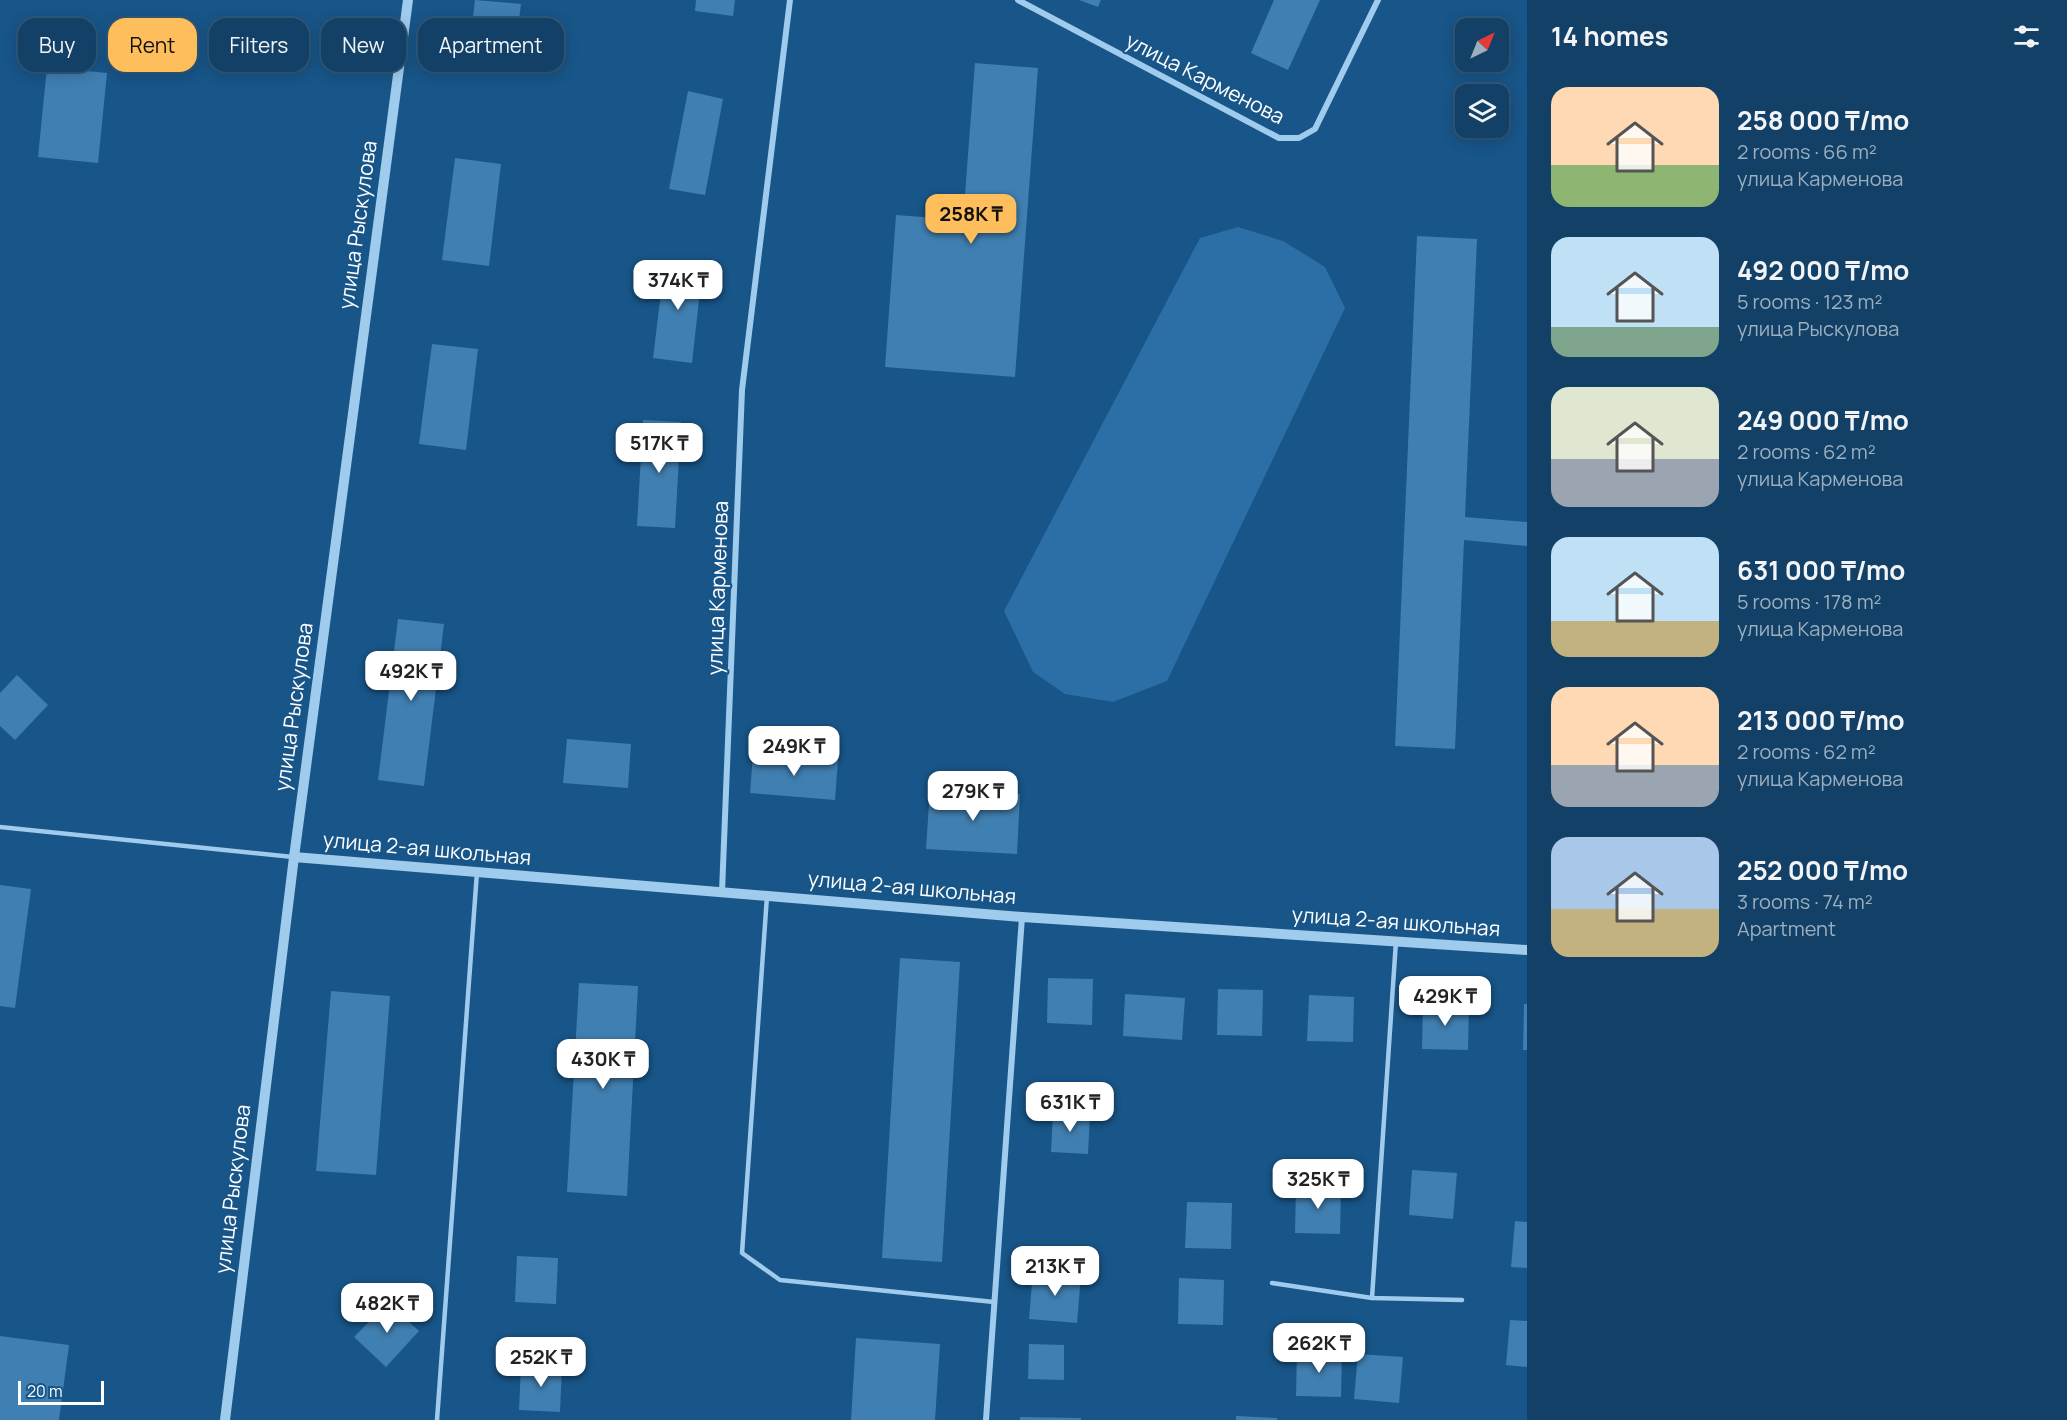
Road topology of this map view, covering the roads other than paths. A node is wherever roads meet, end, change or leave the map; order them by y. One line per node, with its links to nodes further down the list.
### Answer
1 (408, 0): 6 (street, улица Рыскулова)
2 (790, 0): 8 (street, улица Карменова)
3 (1018, 0): 4 (street, улица Карменова)
4 (1378, 0)
5 (0, 827): 6 (lane)
6 (294, 857): 7 (street, улица 2-ая школьная); 17 (street, улица Рыскулова)
7 (477, 872): 8 (street, улица 2-ая школьная); 18 (lane)
8 (722, 892): 9 (street, улица 2-ая школьная)
9 (767, 896): 10 (street, улица 2-ая школьная); 16 (lane)
10 (1022, 917): 11 (street, улица 2-ая школьная); 16 (street)
11 (1396, 941): 12 (street, улица 2-ая школьная); 14 (lane)
12 (1527, 950)
13 (1272, 1283): 14 (lane)
14 (1372, 1298): 15 (lane)
15 (1462, 1300)
16 (994, 1302): 19 (street)
17 (225, 1420)
18 (437, 1420)
19 (986, 1420)

